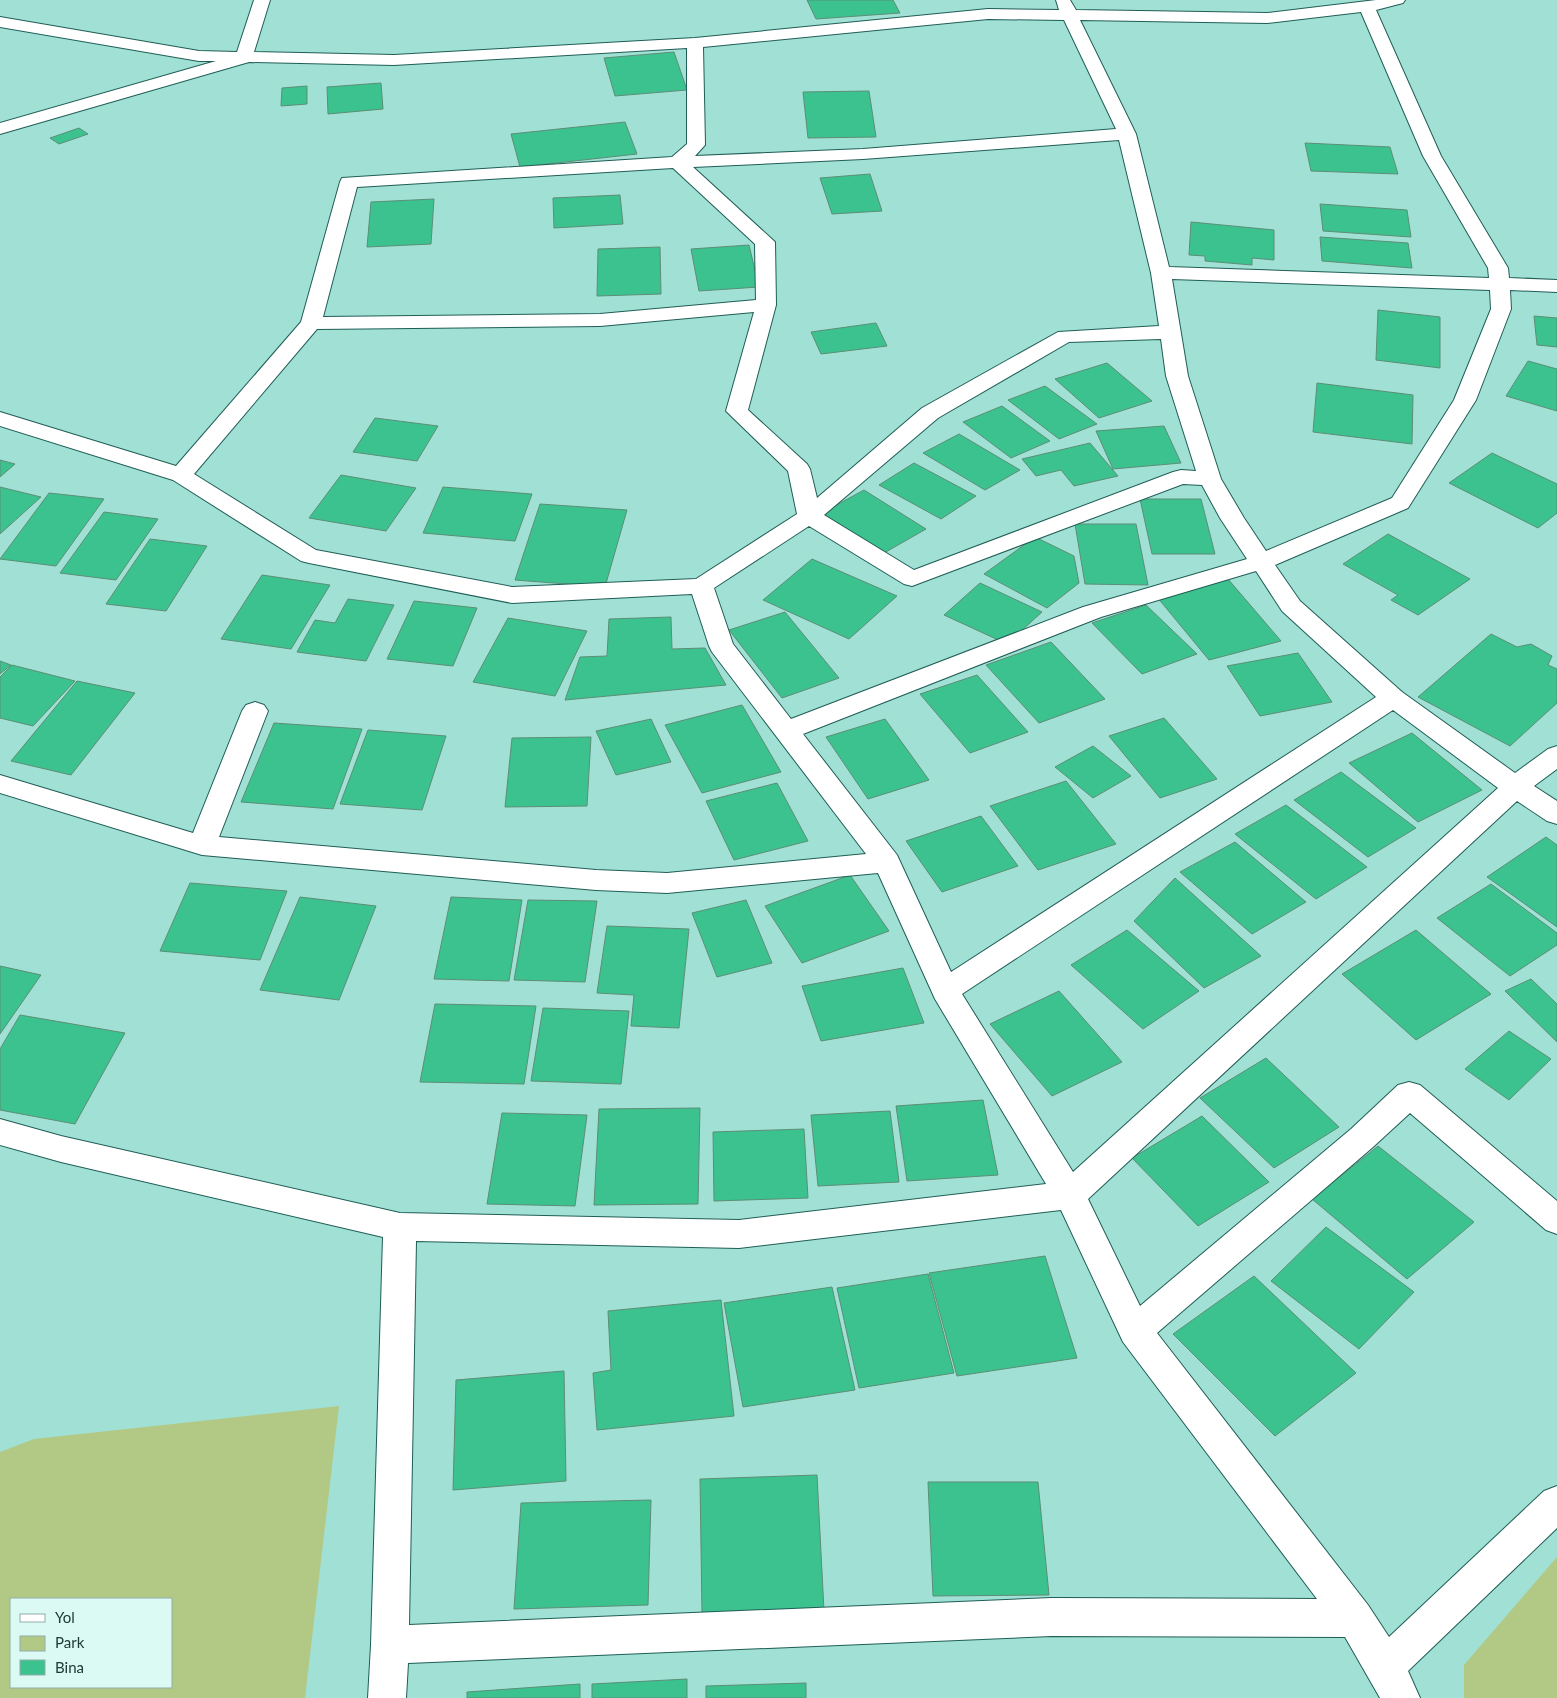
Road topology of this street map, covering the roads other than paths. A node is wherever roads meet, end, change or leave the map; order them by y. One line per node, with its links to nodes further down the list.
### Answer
1 (262, 0): 7 (street)
2 (1397, 0): 4 (street)
3 (1066, 7): 4 (street); 6 (street); 9 (street)
4 (1367, 7): 12 (street)
5 (0, 22): 7 (street)
6 (695, 43): 7 (street); 10 (street)
7 (243, 59): 8 (street)
8 (0, 129)
9 (1127, 134): 10 (street); 11 (street)
10 (677, 162): 14 (street); 15 (street)
11 (1161, 273): 12 (street); 16 (street)
12 (1499, 286): 13 (street); 21 (street)
13 (1557, 286)
14 (766, 305): 15 (street); 20 (street)
15 (311, 323): 18 (street)
16 (1170, 332): 19 (street); 20 (street)
17 (0, 419): 18 (street)
18 (181, 475): 22 (street)
19 (1210, 479): 20 (street); 21 (street)
20 (809, 516): 22 (street)
21 (1262, 562): 23 (street); 25 (street)
22 (701, 586): 25 (street)
23 (1393, 698): 28 (street); 32 (street)
24 (255, 711): 30 (street)
25 (785, 731): 31 (street)
26 (1557, 755): 28 (street)
27 (0, 784): 30 (street)
28 (1515, 787): 29 (street); 34 (street)
29 (1557, 814)
30 (202, 845): 31 (street)
31 (887, 862): 32 (street)
32 (945, 991): 34 (street)
33 (0, 1132): 36 (street)
34 (1070, 1195): 36 (street); 37 (street)
35 (1557, 1220): 37 (street)
36 (400, 1227): 40 (street)
37 (1136, 1332): 39 (street)
38 (1557, 1503): 41 (street)
39 (1355, 1618): 40 (street); 41 (street)
40 (390, 1644): 42 (street)
41 (1393, 1683)
42 (387, 1698)

